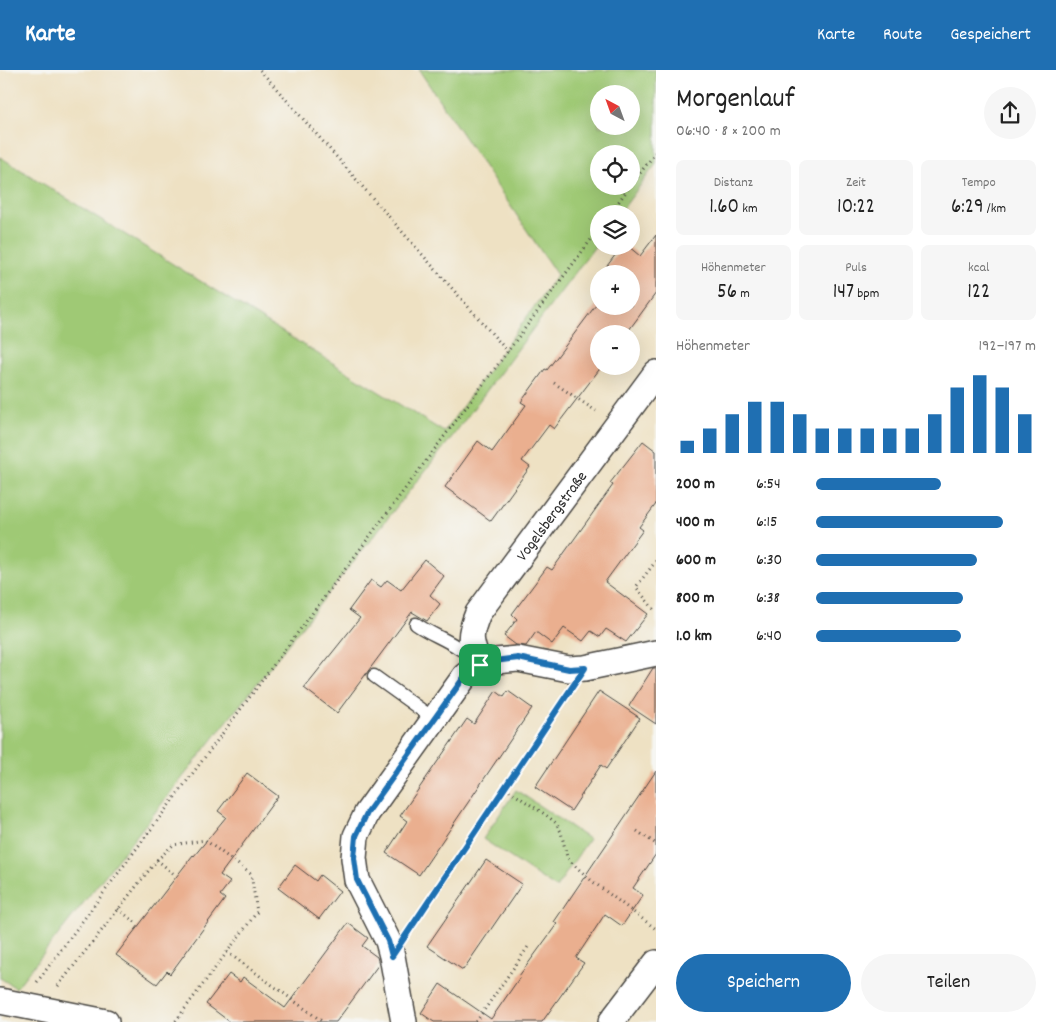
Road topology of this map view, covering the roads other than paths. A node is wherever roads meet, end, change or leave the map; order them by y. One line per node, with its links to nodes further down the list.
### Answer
1 (656, 373): 4 (street, Vogelsbergstraße)
2 (416, 624): 4 (lane)
3 (656, 653): 4 (street)
4 (476, 656): 6 (street)
5 (374, 676): 6 (lane)
6 (434, 718): 11 (street)
7 (656, 963): 9 (street)
8 (11, 1003): 10 (street)
9 (623, 1018)
10 (106, 1022)
11 (404, 1022)

